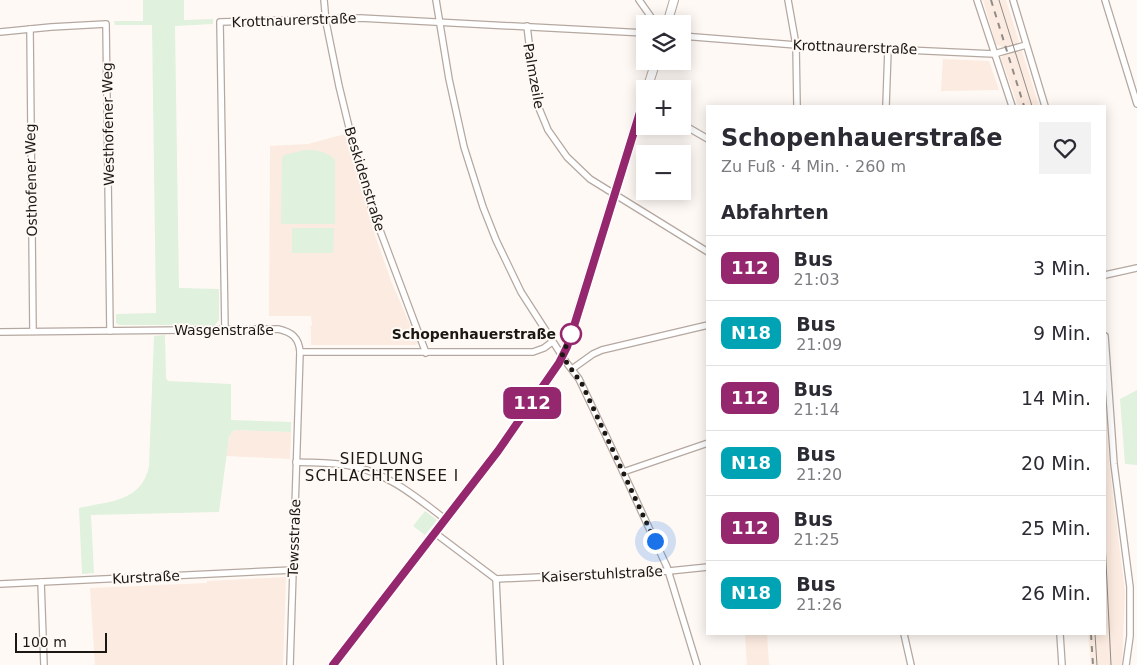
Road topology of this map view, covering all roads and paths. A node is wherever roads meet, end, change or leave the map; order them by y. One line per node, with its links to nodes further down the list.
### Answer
1 (324, 0): 11 (street, Beskidenstraße)
2 (436, 0): 12 (street)
3 (639, 0): 9 (street)
4 (674, 0): 10 (main road)
5 (788, 0): 18 (street)
6 (977, 0): 21 (street)
7 (1013, 0): 19 (street)
8 (1104, 0): 22 (street)
9 (650, 15)
10 (670, 15)
11 (326, 18): 12 (street, Krottnaurerstraße); 35 (street, Krottnaurerstraße); 42 (street, Beskidenstraße)
12 (439, 22): 13 (street, Krottnaurerstraße); 39 (street)
13 (526, 26): 16 (street, Krottnaurerstraße); 30 (street, Palmzeile)
14 (30, 29): 15 (street, Westhofener Weg); 36 (street, Osthofener Weg); 37 (street, Westhofener Weg)
15 (0, 32)
16 (636, 32)
17 (691, 37): 18 (street, Krottnaurerstraße)
18 (796, 45): 20 (street, Krottnaurerstraße); 23 (street)
19 (1026, 45): 21 (street, Krottnaurerstraße); 26 (street)
20 (888, 49): 21 (street, Krottnaurerstraße); 24 (street)
21 (994, 54): 25 (street)
22 (1137, 104)
23 (797, 105)
24 (886, 105)
25 (1012, 105)
26 (1045, 105)
27 (636, 124): 30 (main road)
28 (691, 129): 29 (street)
29 (706, 138)
30 (614, 194): 31 (street, Palmzeile); 43 (main road)
31 (706, 251)
32 (1137, 268): 33 (street)
33 (1106, 275)
34 (706, 325): 44 (street)
35 (226, 330): 37 (street, Wasgenstraße); 41 (street, Wasgenstraße)
36 (33, 331): 37 (street, Wasgenstraße); 38 (street, Wasgenstraße)
37 (110, 331)
38 (0, 332)
39 (552, 342): 42 (street); 43 (street)
40 (1106, 350): 65 (street)
41 (300, 352): 42 (street); 46 (street, Tewsstraße)
42 (426, 353)
43 (562, 356): 44 (street); 48 (main road)
44 (572, 369): 47 (street)
45 (706, 445): 47 (street)
46 (296, 462): 48 (street); 51 (street, Tewsstraße)
47 (623, 472): 52 (street)
48 (445, 519): 49 (main road)
49 (435, 533): 53 (street); 60 (main road)
50 (706, 567): 52 (street, Kaiserstuhlstraße)
51 (293, 570): 54 (street, Kurstraße); 59 (street, Tewsstraße)
52 (669, 571): 53 (street, Kaiserstuhlstraße); 62 (street)
53 (496, 579): 61 (street)
54 (41, 582): 55 (street, Kurstraße); 58 (street)
55 (0, 584)
56 (904, 635): 63 (street)
57 (1060, 635): 64 (street)
58 (44, 665)
59 (290, 665)
60 (333, 665)
61 (500, 665)
62 (697, 665)
63 (911, 665)
64 (1062, 665)
65 (1126, 665)

